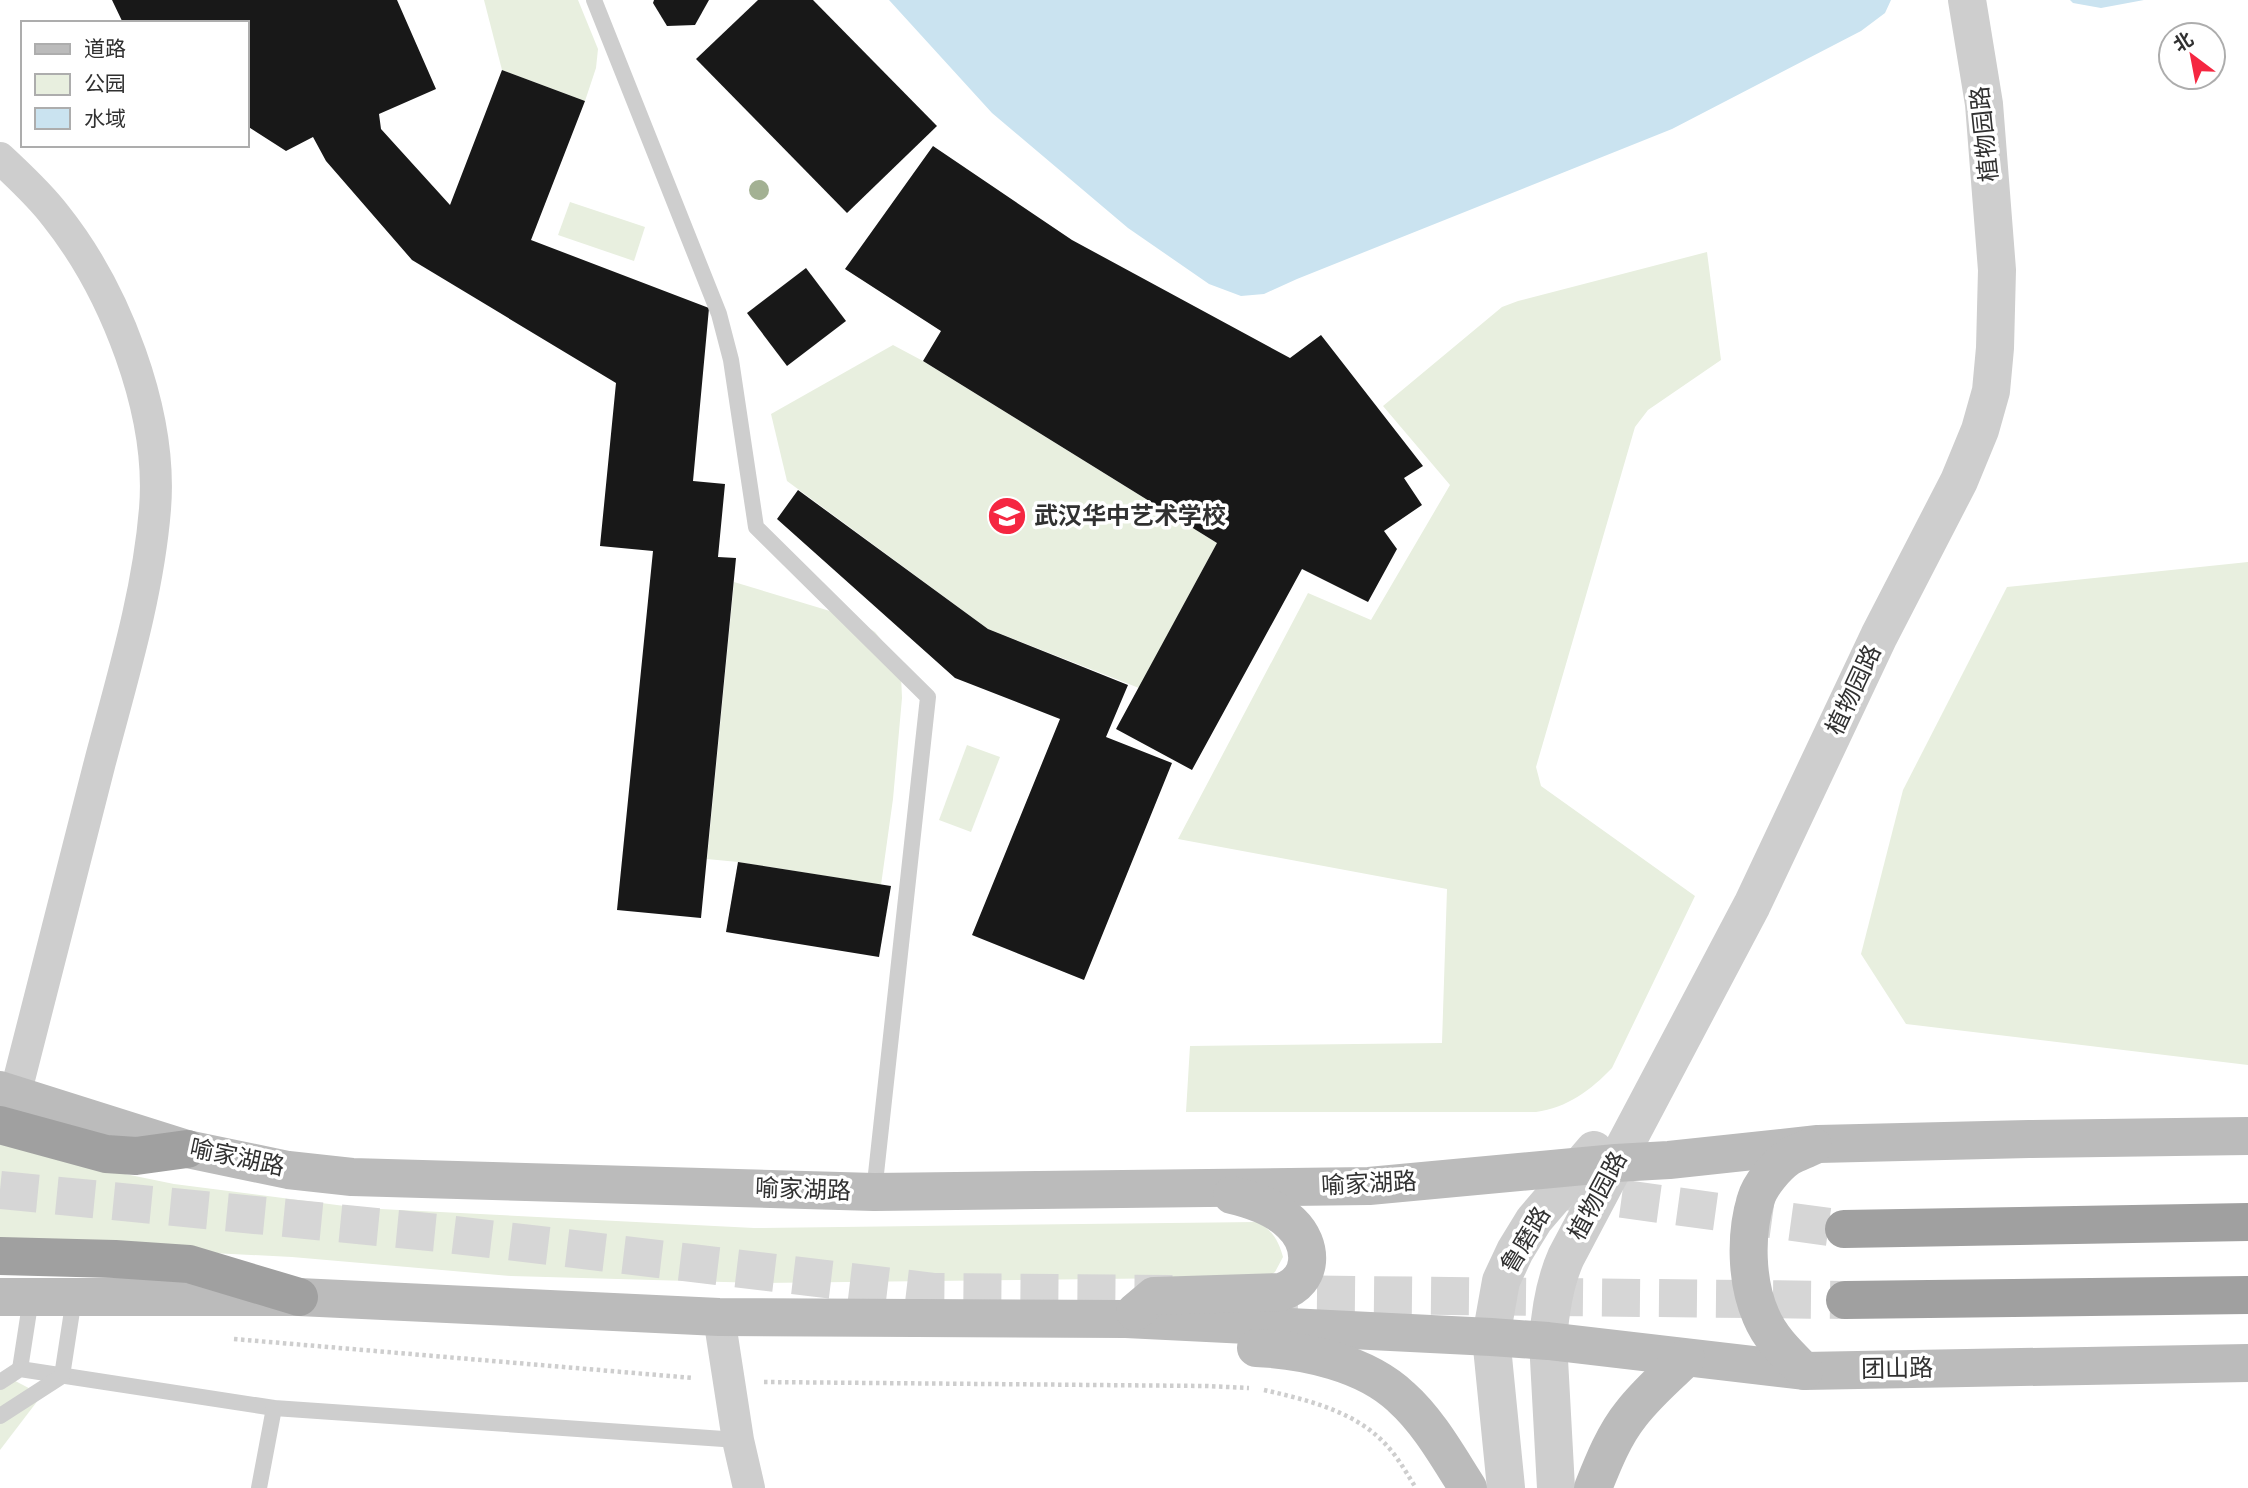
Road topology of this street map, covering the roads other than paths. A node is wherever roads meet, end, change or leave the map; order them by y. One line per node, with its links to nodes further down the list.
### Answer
1 (594, 0): 10 (lane)
2 (1967, 0): 8 (street, 植物园路)
3 (0, 158): 4 (street)
4 (5, 1103): 7 (highway)
5 (2248, 1136): 6 (main road)
6 (1818, 1144): 8 (main road); 26 (main road)
7 (187, 1149): 10 (main road, 喻家湖路)
8 (1598, 1165): 9 (main road, 喻家湖路); 21 (street, 鲁磨路); 22 (street, 植物园路)
9 (1210, 1189): 10 (main road, 喻家湖路); 20 (main road)
10 (874, 1192)
11 (2248, 1222): 12 (highway)
12 (1844, 1229)
13 (0, 1256): 16 (highway)
14 (2248, 1295): 18 (highway)
15 (16, 1297): 17 (main road); 25 (lane)
16 (299, 1297): 17 (main road); 19 (main road)
17 (74, 1298): 27 (lane)
18 (1844, 1300)
19 (719, 1317): 20 (main road); 31 (street)
20 (1126, 1319): 21 (main road); 34 (main road)
21 (1491, 1337): 22 (main road); 35 (street, 鲁磨路)
22 (1548, 1341): 23 (main road, 团山路); 36 (street)
23 (1686, 1358): 26 (main road, 团山路); 37 (main road)
24 (2248, 1363): 26 (main road, 团山路)
25 (20, 1369): 27 (lane); 28 (lane)
26 (1804, 1371)
27 (62, 1376): 29 (lane); 30 (lane)
28 (0, 1382)
29 (274, 1408): 31 (lane); 32 (lane)
30 (0, 1416)
31 (738, 1440): 33 (street)
32 (259, 1488)
33 (748, 1488)
34 (1468, 1488)
35 (1506, 1488)
36 (1556, 1488)
37 (1593, 1488)

